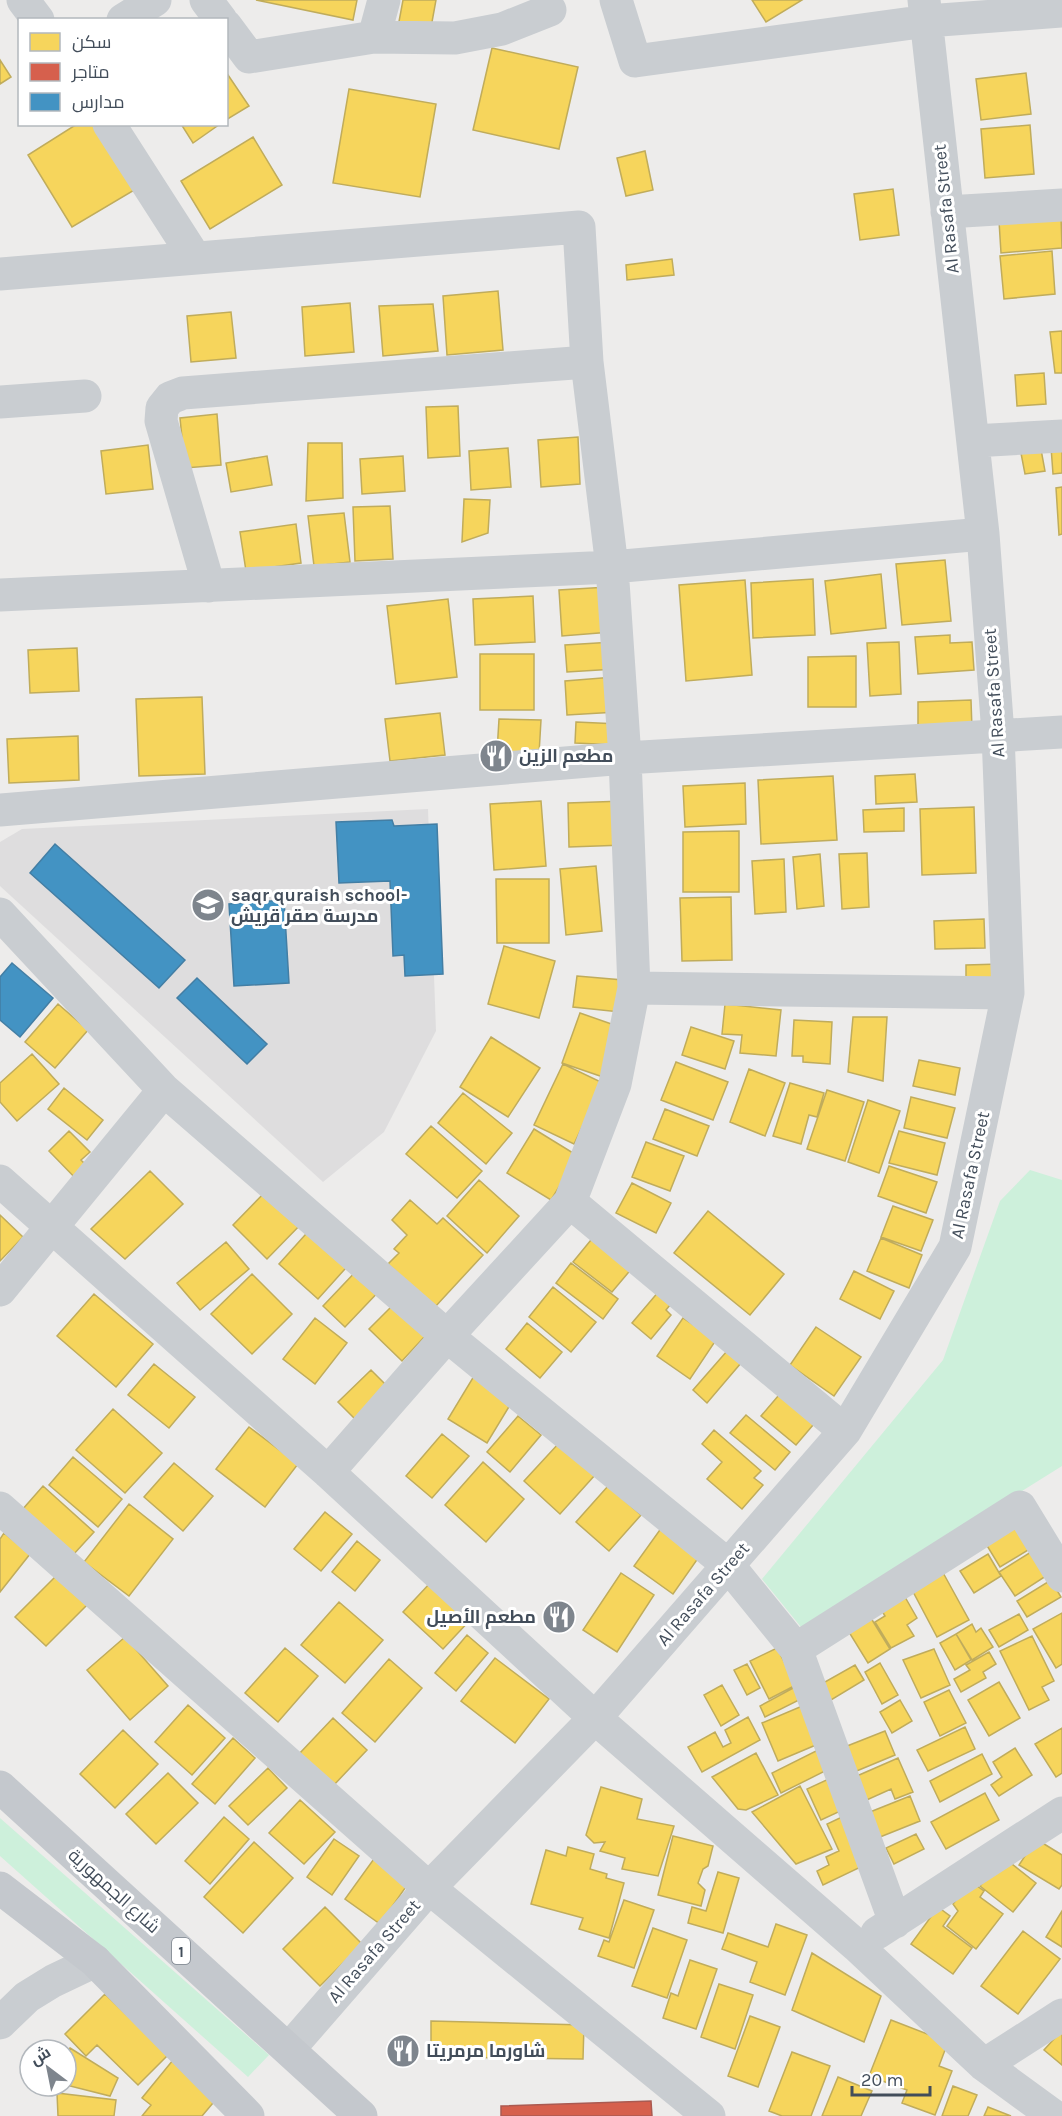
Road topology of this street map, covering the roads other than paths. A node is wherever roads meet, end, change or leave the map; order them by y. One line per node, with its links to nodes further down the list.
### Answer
1 (23, 0): 9 (street)
2 (155, 0): 10 (street)
3 (206, 0): 11 (street)
4 (384, 0): 13 (street)
5 (616, 0): 7 (street)
6 (550, 10): 13 (street)
7 (925, 10): 8 (street); 16 (street, Al Rasafa Street)
8 (1062, 11)
9 (36, 18)
10 (126, 18)
11 (220, 18)
12 (228, 29): 13 (street)
13 (374, 37)
14 (110, 126): 17 (street)
15 (1062, 205): 16 (street)
16 (947, 212): 23 (street, Al Rasafa Street)
17 (195, 258): 18 (street); 19 (street)
18 (0, 274)
19 (587, 362): 25 (street); 26 (street)
20 (85, 396): 21 (street)
21 (0, 402)
22 (1062, 436): 23 (street)
23 (973, 441): 24 (street, Al Rasafa Street)
24 (983, 534): 25 (street); 29 (street, Al Rasafa Street)
25 (612, 567): 26 (street); 30 (street)
26 (209, 586): 27 (street)
27 (0, 596)
28 (1062, 732): 29 (street)
29 (998, 734): 30 (street); 34 (street, Al Rasafa Street)
30 (625, 758): 31 (street); 33 (street)
31 (0, 810)
32 (0, 914): 35 (street)
33 (634, 988): 34 (street); 37 (street)
34 (1008, 993): 41 (street, Al Rasafa Street)
35 (164, 1090): 38 (street); 40 (street)
36 (0, 1181): 38 (street)
37 (570, 1202): 40 (street); 41 (street)
38 (53, 1226): 39 (street); 42 (street)
39 (0, 1290)
40 (447, 1336): 42 (street); 44 (street)
41 (844, 1431): 44 (street, Al Rasafa Street)
42 (328, 1472): 47 (street)
43 (0, 1508): 51 (street)
44 (728, 1564): 46 (street); 47 (street, Al Rasafa Street)
45 (1062, 1576): 46 (street)
46 (796, 1649): 52 (street)
47 (595, 1718): 51 (street, Al Rasafa Street); 53 (street)
48 (0, 1788): 57 (main road, شارع الجمهورية / 1)
49 (1062, 1813): 52 (street)
50 (0, 1888): 54 (main road)
51 (429, 1888): 57 (street, Al Rasafa Street); 62 (street)
52 (894, 1922): 53 (street)
53 (857, 1946): 58 (street)
54 (95, 1961): 56 (street); 60 (main road)
55 (1062, 2015): 58 (street)
56 (0, 2023)
57 (289, 2049): 61 (main road, شارع الجمهورية / 1)
58 (984, 2065): 59 (street)
59 (1041, 2112)
60 (248, 2116)
61 (361, 2116)
62 (709, 2116)

